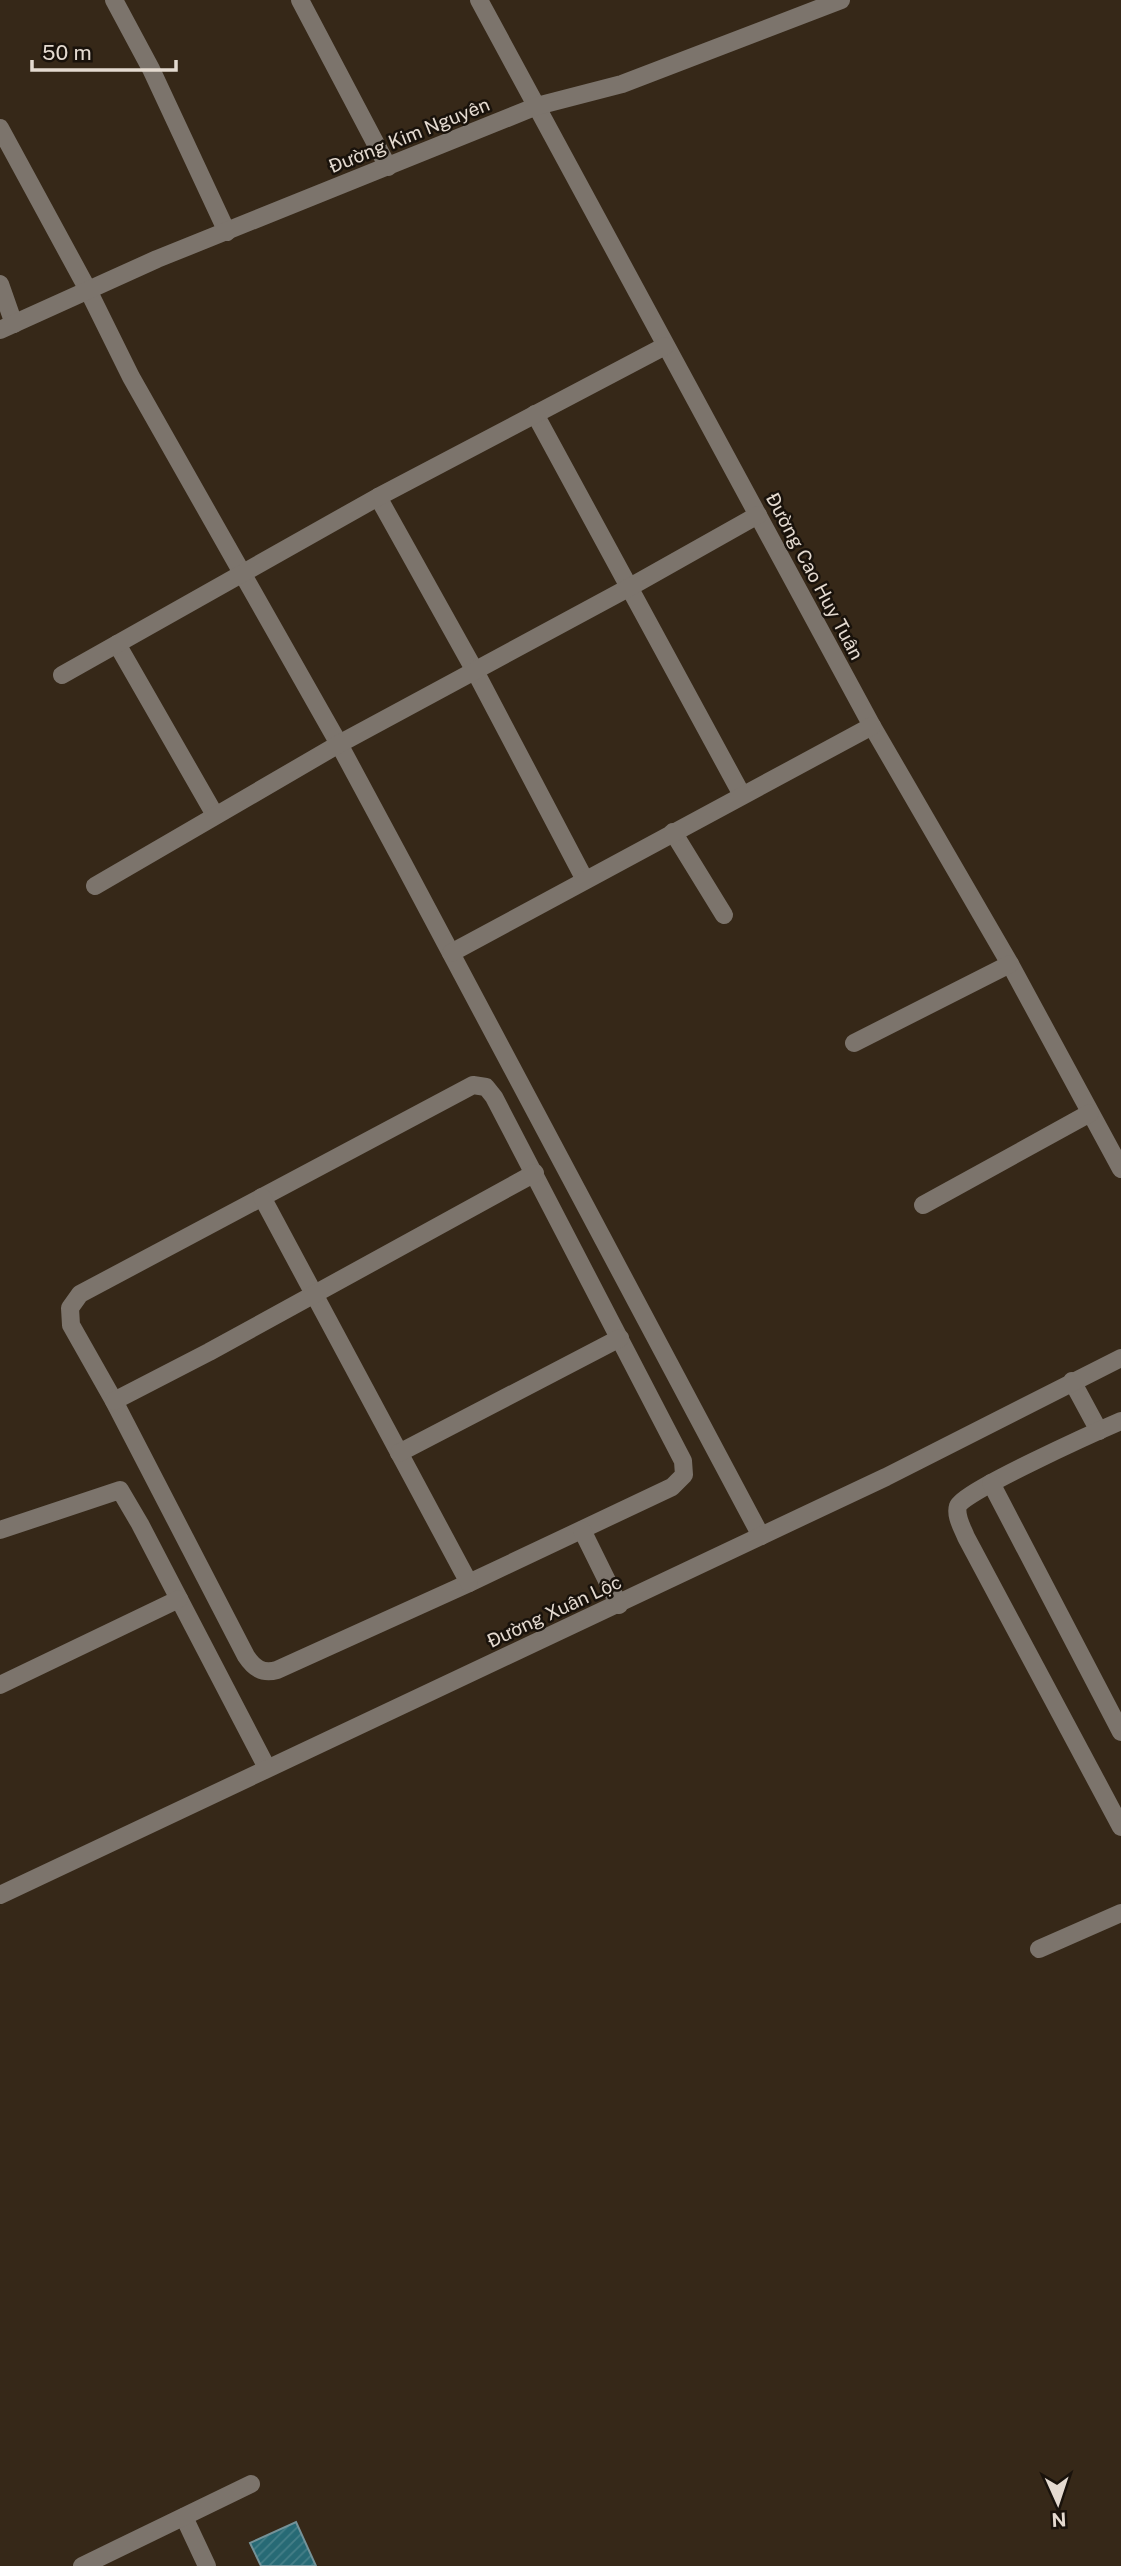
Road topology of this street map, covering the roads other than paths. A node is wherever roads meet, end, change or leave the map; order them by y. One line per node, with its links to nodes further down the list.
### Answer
1 (114, 0): 8 (street)
2 (300, 0): 7 (street)
3 (479, 0): 5 (street, Đường Cao Huy Tuân)
4 (841, 0): 5 (street, Đường Kim Nguyên)
5 (537, 106): 7 (street, Đường Kim Nguyên); 12 (street, Đường Cao Huy Tuân)
6 (0, 128): 10 (street)
7 (388, 167): 8 (street, Đường Kim Nguyên)
8 (227, 232): 10 (street, Đường Kim Nguyên)
9 (0, 284): 11 (street)
10 (88, 290): 11 (street, Đường Kim Nguyên); 16 (street)
11 (7, 327)
12 (665, 346): 13 (street); 15 (street, Đường Cao Huy Tuân)
13 (536, 414): 14 (street); 17 (street)
14 (378, 498): 16 (street); 19 (street)
15 (758, 515): 17 (street); 21 (street, Đường Cao Huy Tuân)
16 (242, 573): 18 (street); 22 (street)
17 (630, 587): 19 (street); 23 (street)
18 (117, 644): 20 (street); 24 (street)
19 (475, 671): 22 (street); 26 (street)
20 (62, 675)
21 (872, 726): 23 (street); 30 (street, Đường Cao Huy Tuân)
22 (339, 744): 24 (street); 29 (street)
23 (742, 795): 25 (street)
24 (215, 816): 27 (street)
25 (673, 832): 26 (street); 28 (street)
26 (585, 880): 29 (street)
27 (95, 886)
28 (724, 915)
29 (451, 953): 48 (street)
30 (1010, 964): 31 (street); 32 (street, Đường Cao Huy Tuân)
31 (854, 1043)
32 (1090, 1113): 33 (street, Đường Cao Huy Tuân); 36 (street)
33 (1121, 1169)
34 (536, 1173): 35 (street); 37 (street); 38 (street)
35 (262, 1196): 37 (street); 41 (street)
36 (923, 1205)
37 (314, 1295): 41 (street); 44 (street)
38 (620, 1338): 44 (street); 47 (street)
39 (1121, 1358): 40 (street, Đường Xuân Lộc)
40 (1072, 1381): 43 (street); 48 (street, Đường Xuân Lộc)
41 (114, 1401): 49 (street)
42 (1121, 1420): 43 (street)
43 (1099, 1431): 45 (street)
44 (399, 1453): 49 (street)
45 (991, 1483): 53 (street); 55 (street)
46 (0, 1530): 50 (street)
47 (582, 1530): 49 (street); 51 (street)
48 (761, 1536): 51 (street, Đường Xuân Lộc)
49 (468, 1583)
50 (179, 1599): 52 (street); 54 (street)
51 (619, 1605): 54 (street, Đường Xuân Lộc)
52 (0, 1685)
53 (1121, 1732)
54 (267, 1768): 56 (street, Đường Xuân Lộc)
55 (1121, 1827)
56 (0, 1895)
57 (1121, 1913): 58 (street)
58 (1039, 1948)
59 (251, 2484): 60 (street)
60 (184, 2517): 61 (street); 62 (street)
61 (82, 2566)
62 (207, 2566)

